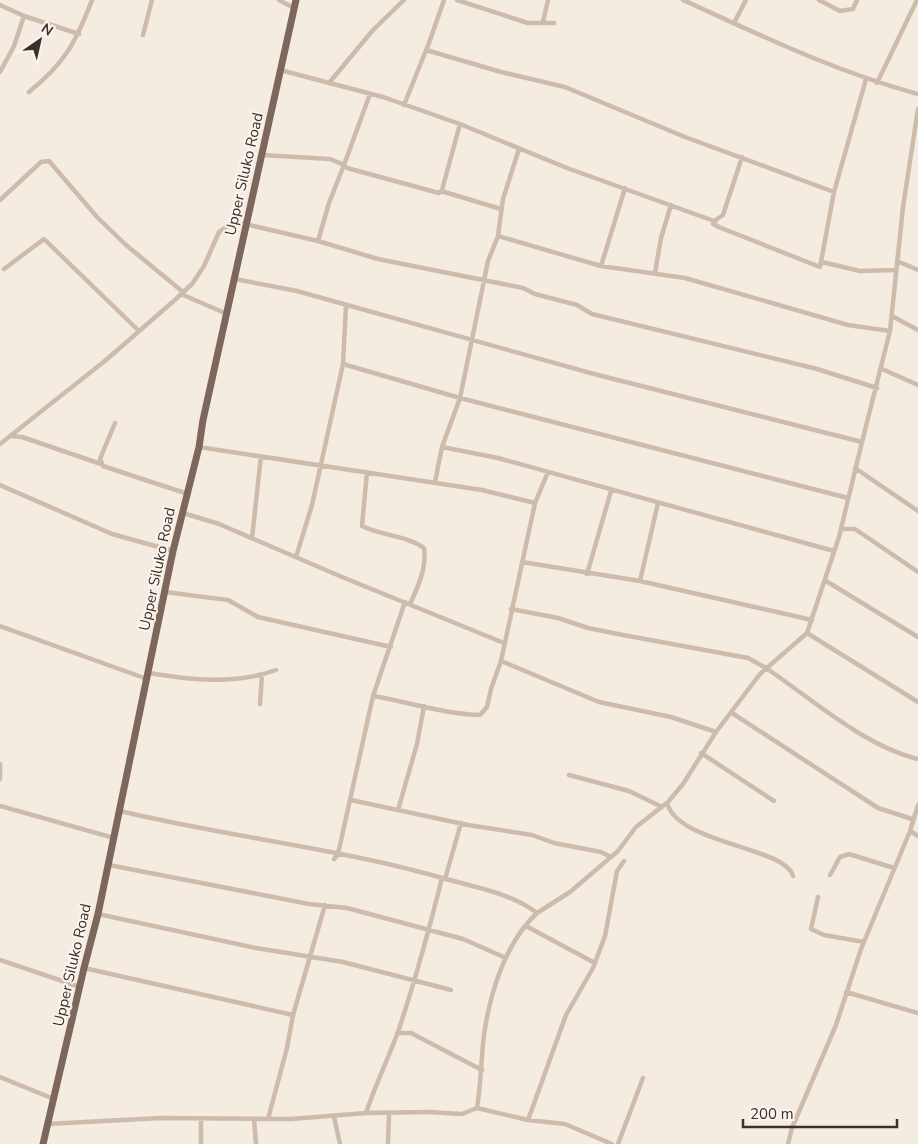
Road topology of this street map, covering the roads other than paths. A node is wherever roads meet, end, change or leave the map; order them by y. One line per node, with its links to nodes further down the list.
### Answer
1 (92, 0): 20 (street)
2 (152, 0): 21 (street)
3 (279, 0): 15 (street)
4 (296, 0): 15 (main road, Upper Siluko Road)
5 (404, 0): 26 (street)
6 (444, 0): 22 (street)
7 (457, 0): 17 (street)
8 (548, 0): 17 (street)
9 (684, 0): 19 (street)
10 (746, 0): 19 (street)
11 (819, 0): 12 (street)
12 (857, 0)
13 (917, 0): 27 (street)
14 (0, 5): 16 (street)
15 (294, 8): 23 (main road, Upper Siluko Road)
16 (24, 16): 20 (street); 24 (street)
17 (544, 22): 18 (street)
18 (554, 23)
19 (734, 23): 25 (street)
20 (79, 34): 28 (street)
21 (143, 36)
22 (426, 50): 31 (street); 36 (street)
23 (280, 70): 26 (street); 35 (main road, Upper Siluko Road)
24 (0, 72)
25 (866, 79): 27 (street); 40 (street)
26 (329, 83): 29 (street)
27 (878, 83): 30 (street)
28 (29, 92)
29 (370, 94): 31 (street); 37 (street)
30 (918, 94)
31 (404, 105): 33 (street)
32 (918, 109): 48 (street)
33 (460, 124): 34 (street); 39 (street)
34 (519, 150): 38 (street); 43 (street)
35 (262, 155): 37 (street); 45 (main road, Upper Siluko Road)
36 (742, 157): 40 (street); 44 (street)
37 (344, 165): 39 (street); 47 (street)
38 (625, 188): 42 (street); 50 (street)
39 (441, 191): 43 (street)
40 (834, 192): 49 (street)
41 (0, 200): 57 (street)
42 (671, 205): 44 (street); 54 (street)
43 (501, 209): 46 (street)
44 (719, 219): 49 (street)
45 (245, 224): 47 (street); 55 (main road, Upper Siluko Road); 57 (street)
46 (498, 236): 50 (street); 56 (street)
47 (318, 241): 56 (street)
48 (897, 261): 52 (street); 53 (street)
49 (822, 262): 52 (street)
50 (601, 266): 54 (street)
51 (4, 269): 62 (street)
52 (895, 270): 60 (street)
53 (918, 270)
54 (655, 274): 63 (street)
55 (235, 279): 58 (street); 59 (main road, Upper Siluko Road)
56 (484, 281): 64 (street); 68 (street)
57 (182, 293): 59 (street); 62 (street)
58 (346, 306): 64 (street); 65 (street)
59 (227, 314): 74 (main road, Upper Siluko Road)
60 (892, 316): 61 (street); 63 (street)
61 (918, 330)
62 (139, 331): 71 (street)
63 (890, 331): 66 (street)
64 (472, 339): 69 (street); 72 (street)
65 (343, 364): 69 (street); 78 (street)
66 (882, 369): 67 (street); 68 (street)
67 (918, 385)
68 (877, 388): 72 (street)
69 (460, 398): 75 (street); 86 (street)
70 (116, 423): 77 (street)
71 (10, 436): 73 (street); 77 (street)
72 (862, 442): 79 (street)
73 (0, 444)
74 (199, 447): 76 (street); 85 (main road, Upper Siluko Road)
75 (442, 447): 81 (street); 82 (street)
76 (260, 456): 78 (street); 92 (street)
77 (101, 464): 85 (street)
78 (321, 464): 80 (street); 95 (street)
79 (855, 468): 86 (street); 89 (street)
80 (367, 472): 82 (street); 102 (street)
81 (548, 472): 84 (street); 87 (street)
82 (435, 482): 87 (street)
83 (0, 485): 93 (street)
84 (611, 491): 88 (street); 98 (street)
85 (188, 494): 90 (main road, Upper Siluko Road)
86 (848, 498): 91 (street)
87 (535, 503): 96 (street)
88 (658, 503): 94 (street); 99 (street)
89 (918, 511)
90 (183, 513): 92 (street); 93 (main road, Upper Siluko Road)
91 (841, 529): 94 (street); 97 (street)
92 (252, 538): 95 (street)
93 (173, 551): 101 (main road, Upper Siluko Road)
94 (834, 551): 100 (street)
95 (296, 557): 102 (street)
96 (522, 562): 98 (street); 103 (street)
97 (918, 572)
98 (587, 574): 99 (street)
99 (640, 581): 104 (street)
100 (826, 581): 104 (street); 107 (street)
101 (164, 592): 109 (street); 113 (main road, Upper Siluko Road)
102 (408, 603): 108 (street); 109 (street)
103 (511, 609): 108 (street); 111 (street)
104 (812, 620): 106 (street)
105 (0, 626): 113 (street)
106 (808, 633): 111 (street); 115 (street)
107 (918, 637)
108 (504, 643): 110 (street)
109 (391, 647): 114 (street)
110 (501, 661): 116 (street); 118 (street)
111 (766, 668): 117 (street); 120 (street)
112 (276, 670): 113 (street)
113 (148, 676): 131 (main road, Upper Siluko Road)
114 (373, 696): 116 (street); 124 (street)
115 (918, 702)
116 (424, 706): 130 (street)
117 (732, 713): 118 (street); 132 (street)
118 (716, 732): 119 (street)
119 (701, 753): 125 (street); 126 (street)
120 (918, 759)
121 (0, 764): 123 (street)
122 (569, 775): 129 (street)
123 (0, 779)
124 (351, 800): 130 (street); 137 (street)
125 (774, 801)
126 (667, 803): 129 (street); 144 (street)
127 (918, 805): 132 (street)
128 (0, 806): 136 (street)
129 (662, 807): 138 (street)
130 (398, 810): 133 (street)
131 (120, 812): 136 (main road, Upper Siluko Road); 137 (street)
132 (912, 819): 134 (street)
133 (461, 823): 138 (street); 145 (street)
134 (910, 831): 135 (street); 142 (street)
135 (918, 836)
136 (115, 838): 141 (main road, Upper Siluko Road)
137 (338, 854): 139 (street); 145 (street)
138 (611, 857): 148 (street)
139 (334, 859)
140 (624, 861): 176 (street)
141 (109, 865): 147 (street); 149 (main road, Upper Siluko Road)
142 (894, 868): 143 (street); 152 (street)
143 (830, 875)
144 (793, 876)
145 (444, 879): 148 (street); 151 (street)
146 (818, 897): 152 (street)
147 (325, 905): 151 (street); 153 (street)
148 (538, 913): 150 (street)
149 (98, 914): 153 (street); 157 (main road, Upper Siluko Road)
150 (526, 926): 154 (street); 156 (street)
151 (429, 930): 154 (street); 158 (street)
152 (864, 942): 161 (street)
153 (309, 958): 158 (street); 163 (street)
154 (506, 958): 165 (street)
155 (0, 960): 159 (street)
156 (593, 962)
157 (84, 968): 159 (main road, Upper Siluko Road); 163 (street)
158 (414, 979): 160 (street); 164 (street)
159 (80, 987): 168 (main road, Upper Siluko Road)
160 (451, 990)
161 (846, 992): 162 (street); 185 (street)
162 (918, 1013)
163 (293, 1015): 174 (street)
164 (397, 1033): 165 (street); 170 (street)
165 (482, 1070): 169 (street)
166 (0, 1077): 168 (street)
167 (643, 1078): 184 (street)
168 (54, 1099): 177 (main road, Upper Siluko Road)
169 (477, 1108): 171 (street); 176 (street)
170 (366, 1113): 171 (street); 172 (street)
171 (389, 1114): 182 (street)
172 (334, 1117): 174 (street); 181 (street)
173 (254, 1119): 174 (street); 175 (street); 180 (street)
174 (268, 1119)
175 (201, 1120): 177 (street); 179 (street)
176 (528, 1120): 183 (street)
177 (47, 1124): 178 (main road, Upper Siluko Road)
178 (43, 1144)
179 (201, 1144)
180 (256, 1144)
181 (340, 1144)
182 (388, 1144)
183 (612, 1144)
184 (618, 1144)
185 (788, 1144)

